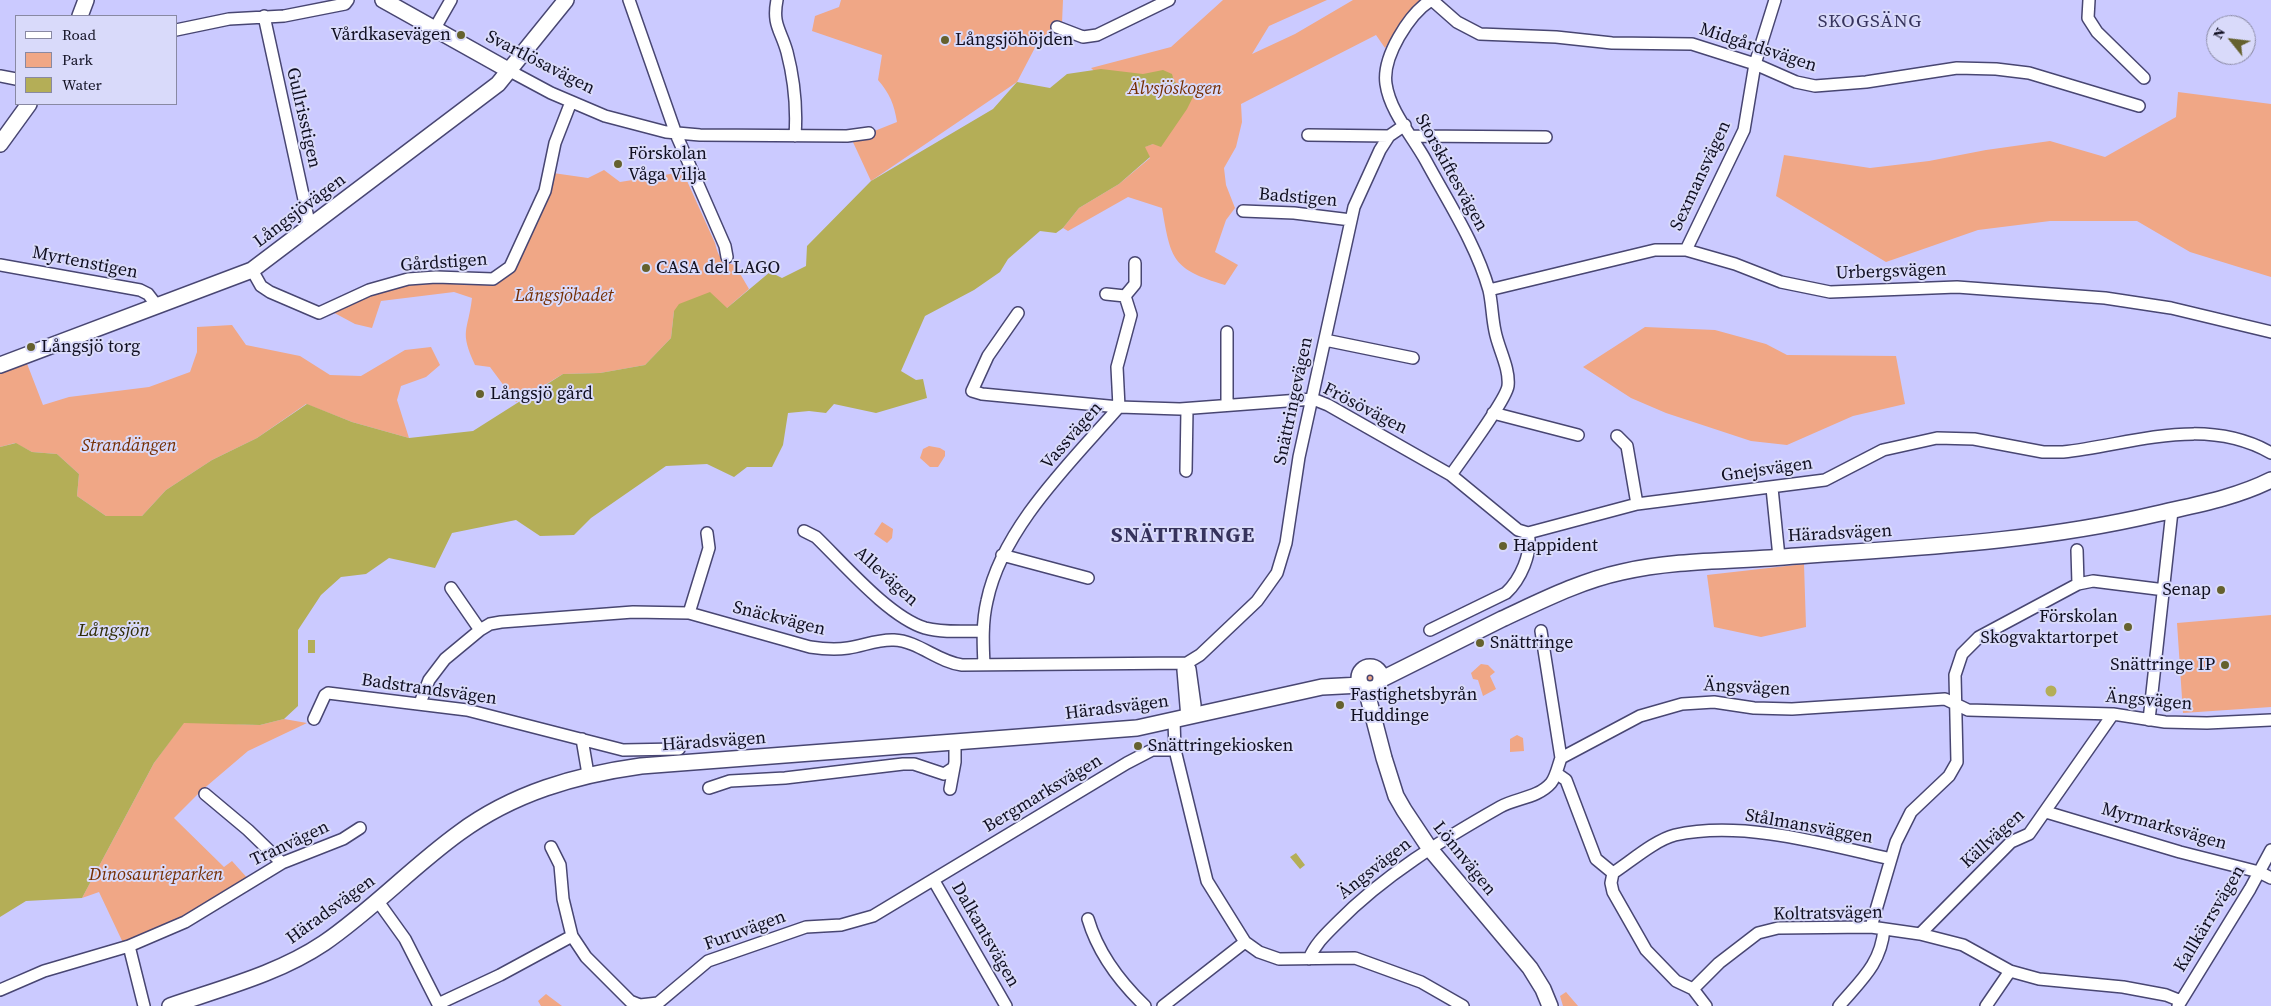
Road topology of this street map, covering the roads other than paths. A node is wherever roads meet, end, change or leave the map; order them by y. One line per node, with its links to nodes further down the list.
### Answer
1 (86, 0): 12 (street)
2 (348, 0): 13 (street)
3 (383, 0): 15 (street, Svartlösavägen)
4 (451, 0): 15 (street)
5 (566, 0): 18 (street, Långsjövägen)
6 (629, 0): 27 (street)
7 (777, 0): 29 (street)
8 (1169, 0): 14 (street)
9 (1775, 0): 17 (street, Sexmansvägen)
10 (2088, 0): 20 (street)
11 (1427, 1): 17 (street, Midgårdsvägen); 25 (street, Storskiftesvägen)
12 (80, 15)
13 (264, 16): 16 (street); 36 (street, Gullrisstigen)
14 (1057, 27)
15 (436, 28): 18 (street, Svartlösavägen)
16 (178, 30)
17 (1755, 64): 24 (street, Midgårdsvägen); 37 (street, Sexmansvägen)
18 (510, 71): 22 (street, Svartlösavägen); 36 (street, Långsjövägen)
19 (0, 76): 21 (street)
20 (2144, 78)
21 (15, 79)
22 (571, 102): 27 (street, Svartlösavägen); 41 (street, Gårdstigen)
23 (28, 105): 33 (street)
24 (2139, 106)
25 (1405, 125): 30 (street, Snättringevägen); 31 (street, Storskiftesvägen)
26 (870, 133): 29 (street, Svartlösavägen)
27 (676, 134): 29 (street, Svartlösavägen); 38 (street)
28 (1308, 135): 30 (street)
29 (795, 136)
30 (1390, 136): 35 (street, Snättringevägen)
31 (1412, 136): 32 (street); 42 (street, Storskiftesvägen)
32 (1546, 137)
33 (0, 144)
34 (1243, 211): 35 (street, Badstigen)
35 (1350, 220): 49 (street, Snättringevägen)
36 (310, 227): 41 (street, Långsjövägen)
37 (1686, 250): 42 (street, Urbergsvägen); 48 (street, Urbergsvägen)
38 (727, 257)
39 (1135, 263): 44 (street)
40 (0, 265): 45 (street, Myrtenstigen)
41 (252, 270): 45 (street, Långsjövägen)
42 (1489, 290): 56 (street, Storskiftesvägen)
43 (1106, 294): 44 (street)
44 (1125, 296): 54 (street, Vassvägen)
45 (158, 307): 51 (street, Långsjövägen)
46 (1018, 313): 54 (street, Frösövägen)
47 (1227, 332): 53 (street)
48 (2271, 332)
49 (1326, 340): 50 (street); 52 (street, Snättringevägen)
50 (1413, 358)
51 (0, 365)
52 (1313, 399): 53 (street, Frösövägen); 61 (street, Frösövägen); 85 (street, Snättringevägen)
53 (1227, 405): 55 (street, Frösövägen)
54 (1119, 407): 55 (street, Frösövägen); 70 (street, Vassvägen)
55 (1187, 409): 60 (street)
56 (1492, 413): 57 (street); 61 (street)
57 (1578, 435)
58 (1617, 436): 64 (street)
59 (2271, 453): 63 (street, Gnejsvägen)
60 (1186, 471)
61 (1451, 475): 68 (street, Frösövägen)
62 (2271, 480): 65 (street, Häradsvägen)
63 (1772, 488): 64 (street, Gnejsvägen); 71 (street)
64 (1637, 504): 68 (street, Gnejsvägen)
65 (2172, 511): 71 (street, Häradsvägen); 75 (street)
66 (804, 531): 80 (street, Allevägen)
67 (707, 533): 76 (street)
68 (1528, 533): 79 (street)
69 (2077, 550): 73 (street)
70 (1002, 555): 72 (street); 80 (street, Vassvägen)
71 (1779, 557): 77 (street, Häradsvägen)
72 (1088, 578)
73 (2078, 584): 75 (street); 89 (street)
74 (451, 588): 78 (street)
75 (2164, 590): 93 (street)
76 (689, 613): 78 (street, Snäckvägen); 86 (street, Snäckvägen)
77 (1493, 624): 82 (street); 83 (street, Häradsvägen)
78 (480, 630): 88 (street, Snäckvägen)
79 (1430, 630)
80 (983, 631): 86 (street, Vassvägen)
81 (1541, 632): 99 (street)
82 (1485, 640)
83 (1438, 650): 84 (street); 87 (street, Häradsvägen)
84 (1463, 652)
85 (1187, 663): 86 (street, Snäckvägen); 91 (street)
86 (984, 665)
87 (1371, 681): 91 (street, Häradsvägen); 109 (street, Lönnvägen)
88 (420, 703): 92 (street, Badstrandsvägen); 95 (street, Badstrandsvägen)
89 (1956, 705): 90 (street, Ängsvägen); 99 (street, Ängsvägen); 111 (street)
90 (2113, 714): 93 (street, Ängsvägen); 106 (street, Källvägen)
91 (1185, 718): 96 (street, Häradsvägen); 98 (street)
92 (314, 719)
93 (2149, 720): 94 (street, Ängsvägen)
94 (2271, 720)
95 (582, 739): 97 (street, Badstrandsvägen); 102 (street)
96 (955, 743): 100 (street); 102 (street, Häradsvägen)
97 (679, 749)
98 (1175, 750): 116 (street, Bergmarksvägen); 123 (street)
99 (1561, 758): 101 (street, Ängsvägen)
100 (953, 768): 103 (street); 104 (street)
101 (1556, 773): 109 (street, Ängsvägen); 114 (street)
102 (588, 774): 117 (street, Häradsvägen)
103 (709, 788)
104 (950, 789)
105 (205, 794): 112 (street)
106 (2046, 812): 113 (street, Myrmarksvägen); 121 (street, Källvägen)
107 (360, 828): 112 (street, Tranvägen)
108 (551, 847): 122 (street, Furuvägen)
109 (1430, 849): 125 (street, Ängsvägen); 137 (street, Lönnvägen)
110 (2271, 850): 113 (street, Kallkärrsvägen)
111 (1891, 859): 114 (street, Stålmansväggen); 119 (street)
112 (282, 863): 124 (street, Tranvägen)
113 (2259, 872): 115 (street, Myrmarksvägen); 129 (street, Kallkärrsvägen)
114 (1613, 873): 127 (street)
115 (2271, 878)
116 (934, 881): 122 (street, Furuvägen); 133 (street, Dalkantsvägen)
117 (377, 900): 130 (street); 132 (street, Häradsvägen)
118 (1088, 919): 134 (street)
119 (1871, 926): 120 (street, Koltratsvägen); 127 (street, Koltratsvägen)
120 (1884, 929): 121 (street, Koltratsvägen); 139 (street)
121 (1920, 934): 126 (street, Koltratsvägen)
122 (572, 936): 130 (street)
123 (1245, 942): 125 (street); 135 (street)
124 (129, 946): 128 (street, Tranvägen); 131 (street)
125 (1309, 959): 136 (street)
126 (2010, 971): 129 (street, Koltratsvägen); 140 (street)
127 (1693, 988): 138 (street)
128 (0, 990)
129 (2180, 1004)
130 (439, 1005)
131 (144, 1006)
132 (170, 1006)
133 (1006, 1006)
134 (1145, 1006)
135 (1163, 1006)
136 (1464, 1006)
137 (1550, 1006)
138 (1706, 1006)
139 (1839, 1006)
140 (1986, 1006)

